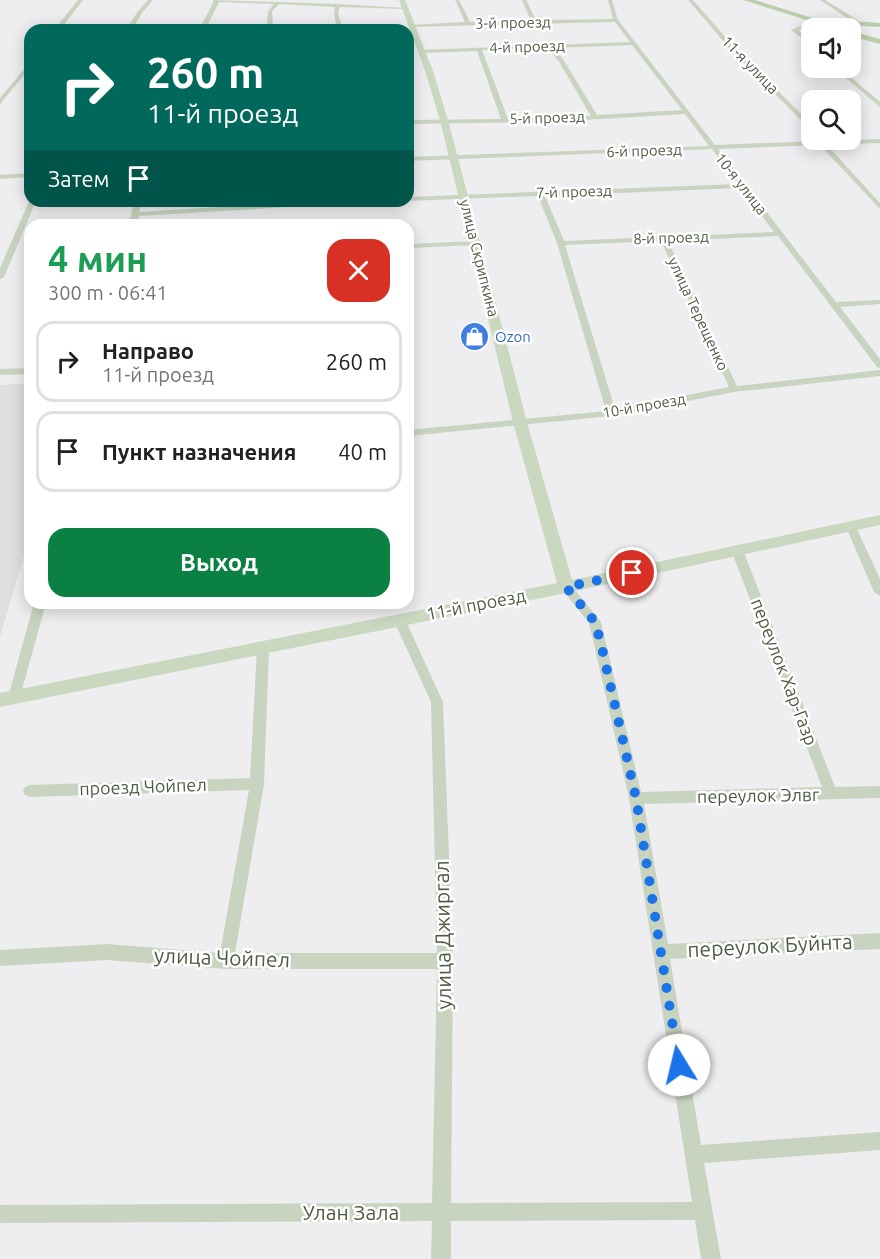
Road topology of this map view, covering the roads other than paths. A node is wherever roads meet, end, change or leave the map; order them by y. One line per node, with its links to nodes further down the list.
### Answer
1 (81, 0): 19 (street)
2 (152, 0): 20 (street)
3 (216, 0): 10 (street); 21 (street)
4 (457, 0): 25 (street)
5 (524, 0): 18 (street)
6 (610, 0): 17 (street, 10-я улица)
7 (690, 0): 43 (street, 11-я улица)
8 (747, 0): 13 (main road)
9 (822, 0): 16 (street)
10 (277, 3): 12 (street); 22 (street)
11 (404, 4): 12 (street); 24 (street, улица Скрипкина)
12 (338, 5): 23 (street)
13 (801, 16): 14 (main road); 15 (main road)
14 (806, 18)
15 (809, 18)
16 (851, 18)
17 (616, 20): 18 (street, 3-й проезд); 33 (street, 10-я улица)
18 (534, 22): 25 (street, 3-й проезд)
19 (62, 24)
20 (133, 24)
21 (205, 24)
22 (270, 24)
23 (339, 24)
24 (411, 24)
25 (468, 24): 26 (street, 3-й проезд)
26 (414, 25)
27 (880, 25): 29 (main road)
28 (801, 27): 31 (street)
29 (861, 27)
30 (861, 33): 32 (main road)
31 (801, 36)
32 (880, 42)
33 (633, 43): 34 (street, 4-й проезд); 41 (street, 10-я улица)
34 (548, 46): 36 (street, 4-й проезд); 42 (street)
35 (416, 49): 36 (street, 4-й проезд); 44 (street, улица Скрипкина)
36 (479, 49): 45 (street)
37 (24, 72): 39 (street)
38 (849, 78): 40 (street)
39 (0, 102)
40 (880, 105)
41 (685, 112): 42 (street, 5-й проезд); 50 (street, 10-я улица)
42 (594, 116): 45 (street, 5-й проезд)
43 (801, 118)
44 (444, 120): 45 (street, 5-й проезд); 46 (street, 5-й проезд); 52 (street, улица Скрипкина)
45 (505, 120)
46 (414, 122)
47 (861, 141): 48 (street, 6-й проезд)
48 (880, 141)
49 (801, 143): 50 (street, 6-й проезд)
50 (713, 149): 52 (street, 6-й проезд); 56 (street, 10-я улица)
51 (828, 150): 62 (street)
52 (453, 157): 53 (street, 6-й проезд); 58 (street, улица Скрипкина)
53 (414, 159)
54 (24, 175): 55 (street)
55 (0, 177)
56 (741, 186): 57 (street, 7-й проезд); 66 (street, 10-я улица)
57 (541, 194): 58 (street, 7-й проезд); 69 (street)
58 (464, 197): 59 (street, 7-й проезд); 68 (street, улица Скрипкина)
59 (414, 199)
60 (137, 207): 63 (street)
61 (252, 207): 63 (street)
62 (880, 207)
63 (135, 214): 64 (street)
64 (134, 219)
65 (24, 220): 71 (street)
66 (780, 234): 67 (street, 8-й проезд); 73 (street, 10-я улица)
67 (663, 238): 69 (street, 8-й проезд); 78 (street, улица Терещенко)
68 (475, 243): 70 (street); 80 (street, улица Скрипкина)
69 (561, 243): 79 (street)
70 (414, 246)
71 (0, 277)
72 (880, 303): 73 (street)
73 (834, 305): 74 (street, 10-я улица)
74 (880, 365)
75 (24, 371): 76 (street)
76 (0, 372)
77 (880, 373): 78 (street, 10-й проезд)
78 (734, 389): 79 (street, 10-й проезд)
79 (611, 413): 80 (street, 10-й проезд)
80 (520, 422): 81 (street, 10-й проезд); 85 (street, улица Скрипкина)
81 (414, 432)
82 (880, 520): 83 (street, 11-й проезд)
83 (851, 526): 84 (street, 11-й проезд); 86 (street)
84 (737, 550): 85 (street, 11-й проезд); 94 (street, переулок Хар-Газр)
85 (566, 587): 88 (street, 11-й проезд); 95 (street)
86 (880, 592)
87 (38, 609): 90 (street)
88 (399, 619): 89 (street, 11-й проезд); 100 (street, улица Джиргал)
89 (263, 649): 90 (street, 11-й проезд); 91 (street)
90 (7, 699)
91 (257, 783): 92 (street, проезд Чойпел); 99 (street)
92 (30, 791)
93 (880, 792): 94 (street, переулок Элвг)
94 (831, 794): 95 (street, переулок Элвг)
95 (636, 798): 97 (street)
96 (880, 941): 97 (street, переулок Буйнта)
97 (661, 952): 102 (street)
98 (0, 958): 99 (street, улица Чойпел)
99 (226, 961): 100 (street, улица Чойпел)
100 (445, 961): 104 (street, улица Джиргал)
101 (880, 1141): 102 (street)
102 (694, 1155): 103 (street)
103 (703, 1211): 104 (street, Улан Зала); 107 (street)
104 (440, 1213): 105 (street, Улан Зала); 106 (street, улица Джиргал)
105 (0, 1214)
106 (441, 1259)
107 (711, 1259)

